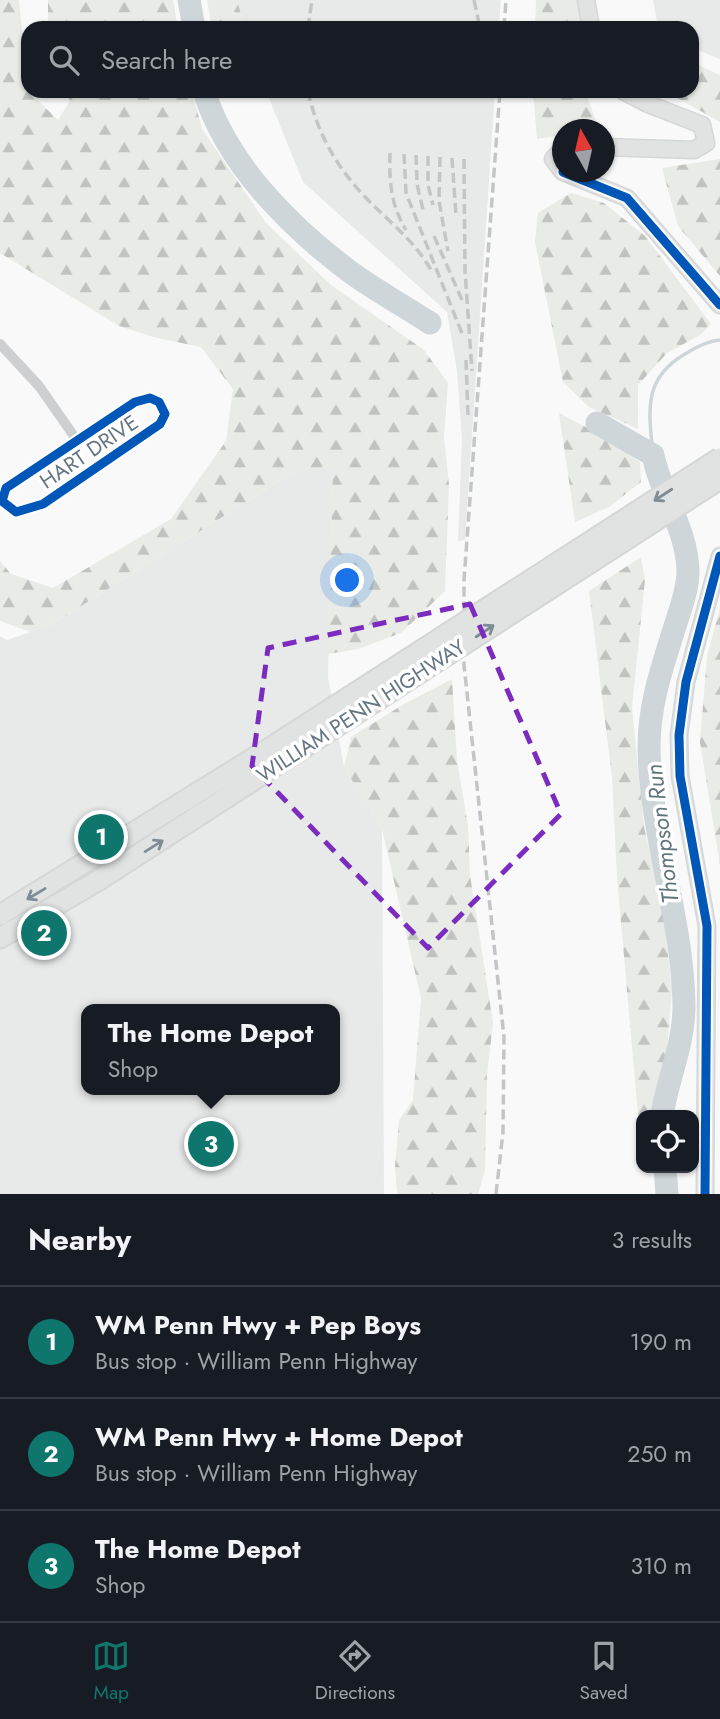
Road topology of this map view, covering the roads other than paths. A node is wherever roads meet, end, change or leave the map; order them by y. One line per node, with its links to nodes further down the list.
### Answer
1 (586, 0): 2 (street)
2 (590, 21)
3 (636, 98): 4 (street)
4 (615, 148)
5 (589, 182): 6 (street)
6 (720, 304)
7 (0, 344): 8 (street, HART DRIVE)
8 (76, 439): 8 (street, HART DRIVE)
9 (720, 458): 12 (highway, WILLIAM PENN HIGHWAY, one-way to 12, bridge)
10 (720, 479): 12 (highway, WILLIAM PENN HIGHWAY, one-way to 10, bridge)
11 (720, 556): 15 (street)
12 (278, 753): 13 (highway, WILLIAM PENN HIGHWAY, one-way to 13); 14 (highway, WILLIAM PENN HIGHWAY, one-way to 12)
13 (0, 915)
14 (0, 938)
15 (705, 1194)

